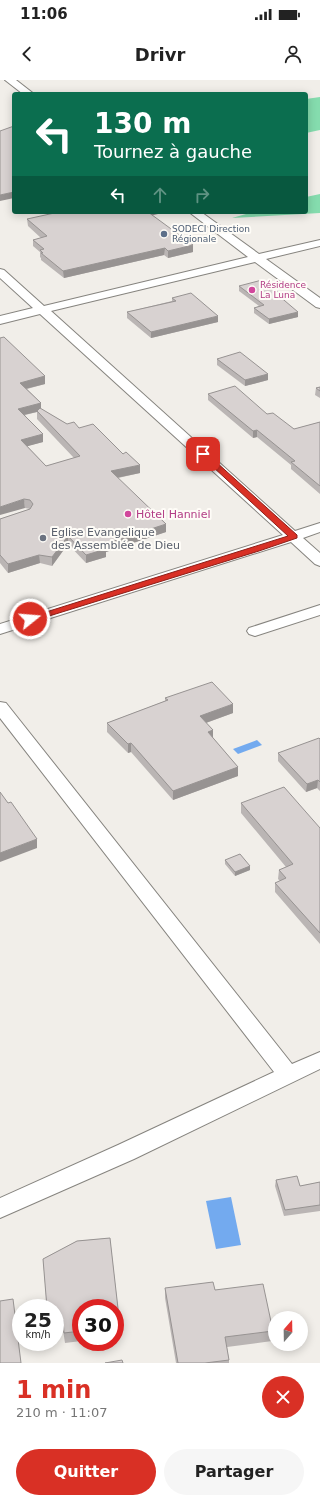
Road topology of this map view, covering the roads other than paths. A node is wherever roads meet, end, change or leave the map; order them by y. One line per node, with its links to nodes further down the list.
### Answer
1 (10, 80): 2 (street)
2 (26, 92)
3 (197, 214): 5 (street)
4 (320, 243): 5 (street)
5 (258, 258): 7 (street); 8 (street)
6 (0, 272): 8 (street)
7 (320, 304)
8 (43, 310): 9 (street); 11 (street)
9 (0, 320)
10 (320, 527): 11 (street)
11 (294, 536): 12 (street); 14 (street)
12 (320, 561)
13 (320, 610): 15 (street)
14 (0, 629)
15 (255, 631)
16 (0, 707): 18 (street)
17 (320, 1060): 18 (street)
18 (288, 1074): 19 (street)
19 (0, 1208)

